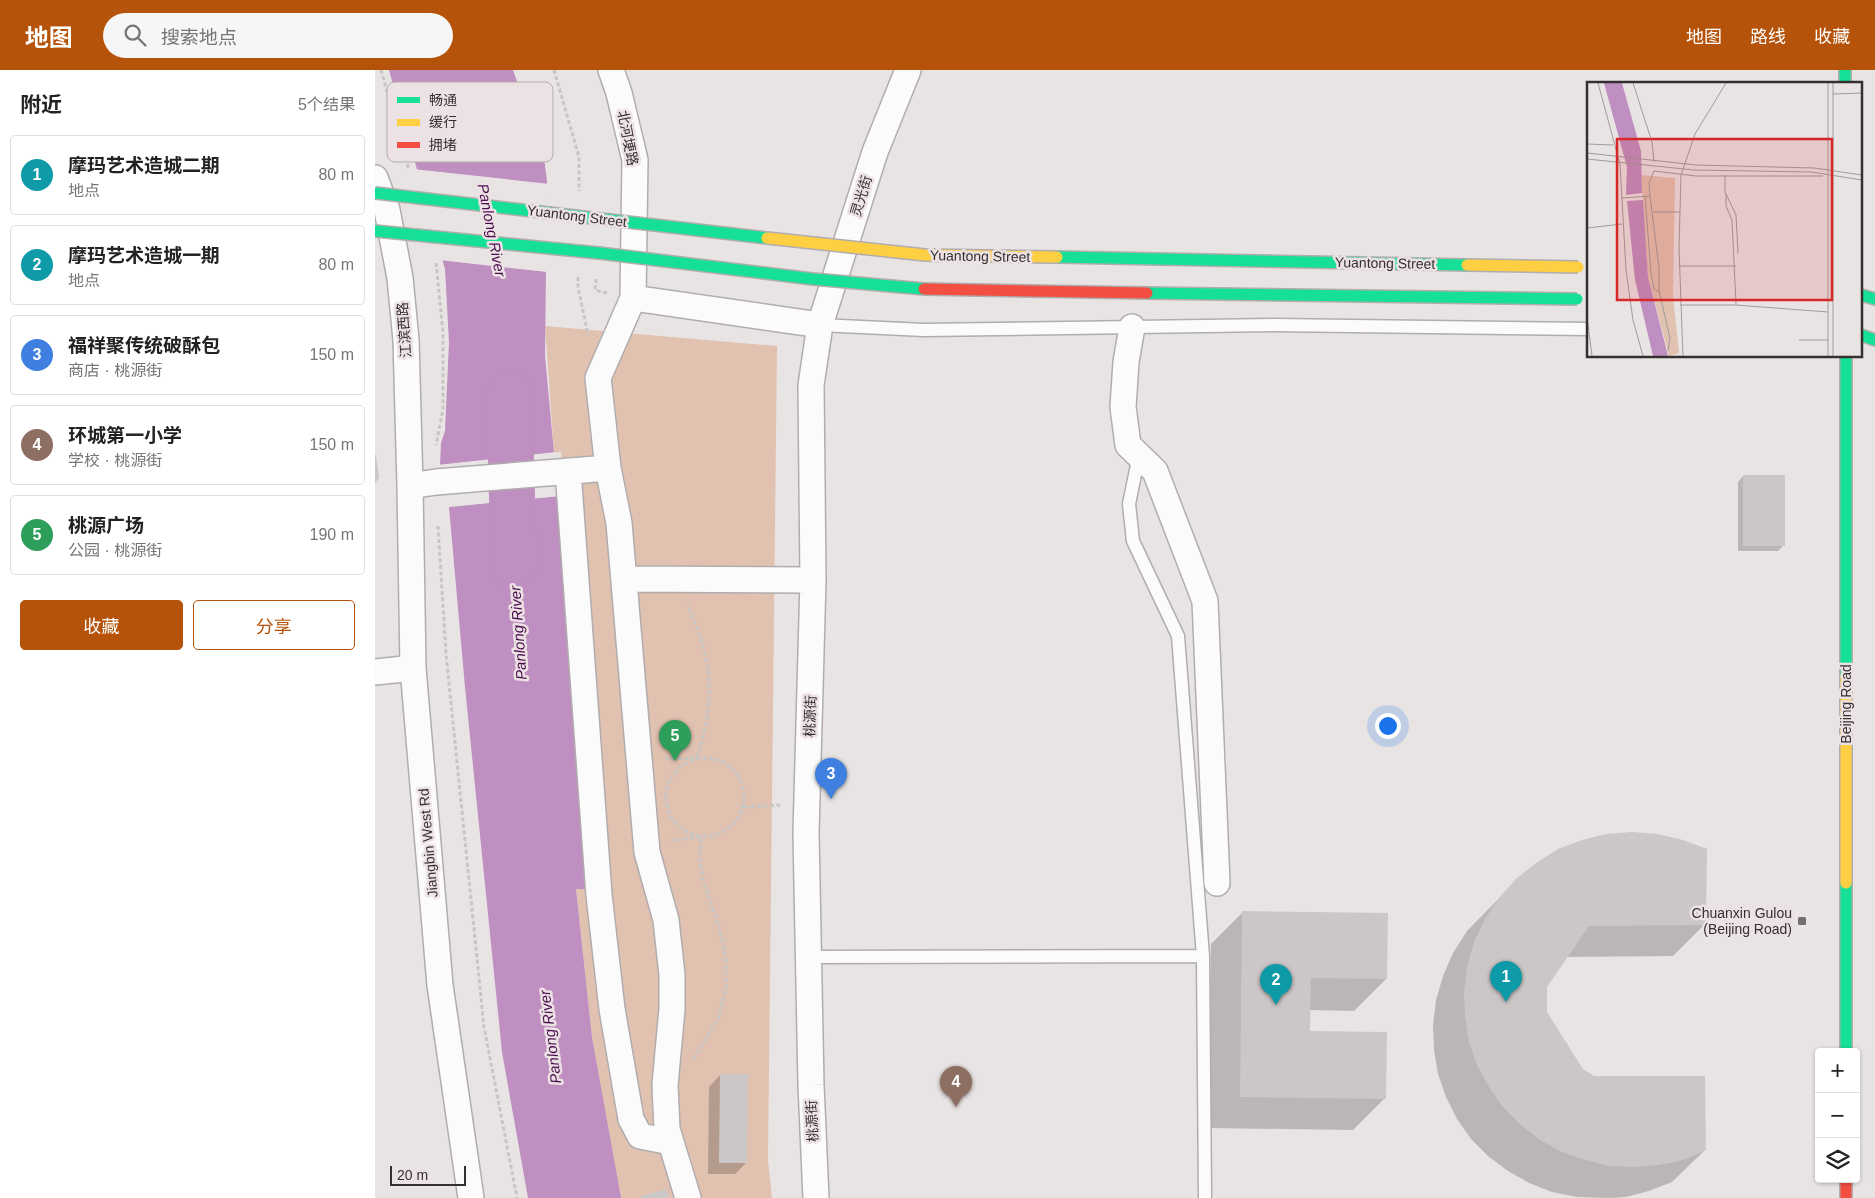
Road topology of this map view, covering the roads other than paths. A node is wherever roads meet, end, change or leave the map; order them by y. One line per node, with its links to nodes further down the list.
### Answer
1 (611, 70): 7 (street, 北河埂路)
2 (908, 70): 9 (street, 灵光街)
3 (375, 178): 18 (street, 江滨西路)
4 (375, 193): 6 (main road, Yuantong Street, bridge)
5 (375, 231): 8 (main road, bridge)
6 (1583, 267)
7 (633, 298): 9 (street); 16 (street)
8 (1583, 299)
9 (820, 325): 10 (lane); 20 (street, 桃源街)
10 (1132, 327): 11 (lane); 15 (street)
11 (1587, 329)
12 (1863, 336): 13 (main road)
13 (1875, 340)
14 (1846, 358): 26 (main road, Beijing Road)
15 (1139, 455): 23 (street); 24 (lane)
16 (608, 468): 17 (street); 19 (street)
17 (566, 471): 18 (street); 27 (street)
18 (410, 486): 21 (street, Jiangbin West Rd)
19 (624, 579): 20 (street); 27 (street)
20 (813, 580): 25 (street, 桃源街)
21 (413, 668): 22 (street); 29 (street, Jiangbin West Rd)
22 (375, 672)
23 (1217, 883)
24 (1203, 956): 25 (lane); 32 (lane)
25 (808, 957): 31 (street, 桃源街)
26 (1846, 1048)
27 (671, 1142): 30 (street)
28 (1846, 1183): 33 (main road)
29 (471, 1198)
30 (688, 1198)
31 (816, 1198)
32 (1205, 1198)
33 (1846, 1198)

